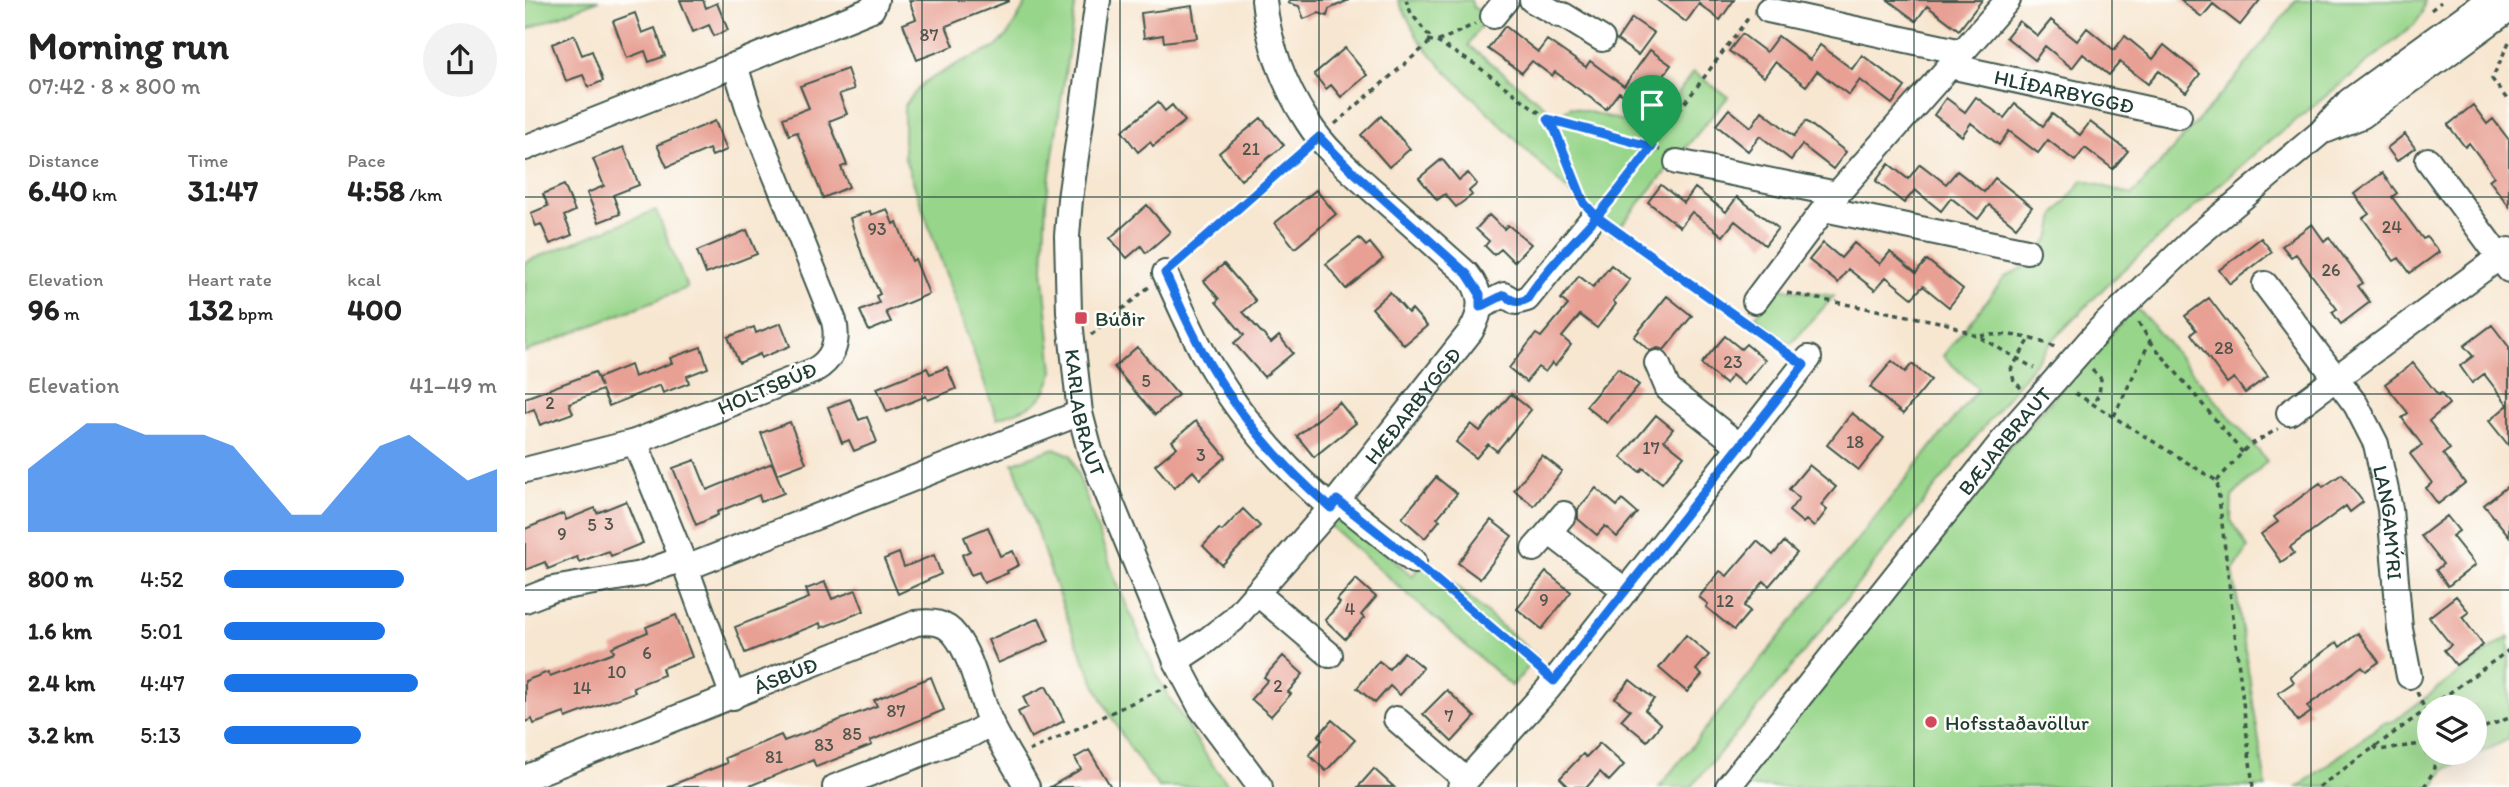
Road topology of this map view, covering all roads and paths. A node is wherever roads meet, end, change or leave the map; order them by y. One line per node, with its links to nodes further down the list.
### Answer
1 (876, 0): 18 (street)
2 (1098, 0): 53 (street, KARLABRAUT)
3 (1264, 0): 22 (street)
4 (1406, 0): 14 (path)
5 (1532, 0): 13 (street)
6 (2008, 0): 17 (street)
7 (2441, 2): 11 (path)
8 (1500, 8): 15 (path)
9 (2481, 9): 10 (street, BÆJARBRAUT); 90 (street, BÆJARBRAUT)
10 (2509, 9)
11 (2431, 10)
12 (1760, 12): 17 (street, HLÍÐARBYGGÐ); 23 (path)
13 (1602, 39)
14 (1428, 40): 15 (path); 22 (path)
15 (1437, 42): 21 (path)
16 (2509, 42): 19 (path)
17 (1956, 59): 20 (street, HLÍÐARBYGGÐ); 27 (street)
18 (735, 65): 24 (street); 56 (street, HOLTSBÚÐ)
19 (2509, 102)
20 (2179, 116)
21 (1548, 119): 23 (path); 28 (path)
22 (1319, 137): 31 (path); 35 (street)
23 (1652, 147): 26 (path); 28 (path)
24 (525, 148)
25 (2428, 160): 30 (street)
26 (1677, 162): 27 (street)
27 (1831, 201): 29 (street); 34 (street)
28 (1594, 218): 35 (street); 45 (path)
29 (2027, 251)
30 (2506, 259): 49 (street)
31 (1165, 273): 39 (path); 61 (street)
32 (2265, 284): 49 (street, LANGAMÝRI)
33 (1782, 292): 40 (path)
34 (1755, 301)
35 (1480, 307): 61 (street, HÆÐARBYGGÐ)
36 (2141, 314): 37 (path)
37 (2136, 319): 38 (path); 42 (path)
38 (2131, 325)
39 (1090, 336)
40 (1979, 337): 41 (path); 44 (path)
41 (2030, 339): 43 (path); 44 (path)
42 (2150, 341): 55 (path); 58 (path)
43 (2058, 348)
44 (2017, 359): 48 (path); 50 (path)
45 (1806, 362): 57 (street)
46 (2095, 362): 52 (path)
47 (1657, 363): 57 (street)
48 (2035, 368)
49 (2336, 379): 54 (street); 71 (street, LANGAMÝRI)
50 (2022, 389)
51 (2075, 393): 52 (path)
52 (2093, 404): 55 (path)
53 (1080, 413): 64 (street); 70 (street, KARLABRAUT)
54 (2289, 413): 58 (path)
55 (2114, 416): 60 (path)
56 (635, 442): 59 (street, HOLTSBÚÐ); 64 (street)
57 (1741, 447): 65 (street)
58 (2242, 453): 60 (path)
59 (525, 470)
60 (2217, 481): 91 (path)
61 (1334, 504): 63 (street); 66 (street, HÆÐARBYGGÐ)
62 (1549, 531): 65 (street)
63 (1414, 561): 72 (path)
64 (684, 564): 67 (street); 75 (street)
65 (1626, 591): 72 (street)
66 (1257, 593): 69 (street); 70 (street, HÆÐARBYGGÐ)
67 (525, 600)
68 (2509, 650): 74 (path)
69 (1330, 655)
70 (1176, 661): 89 (street, KARLABRAUT)
71 (2409, 676)
72 (1554, 681): 86 (street)
73 (1169, 686): 83 (path)
74 (2446, 695)
75 (733, 697): 79 (street, ÁSBÚÐ); 85 (street, ÁSBÚÐ)
76 (2417, 715): 82 (path)
77 (1396, 719): 86 (street)
78 (2509, 719): 80 (path)
79 (991, 723): 83 (street, ÁSBÚÐ); 87 (street)
80 (2487, 727)
81 (2417, 745): 82 (path)
82 (2374, 746): 92 (path)
83 (1012, 760): 88 (street, ÁSBÚÐ)
84 (2434, 765): 93 (path)
85 (525, 778)
86 (1463, 784)
87 (835, 787)
88 (1027, 787)
89 (1260, 787)
90 (1728, 787)
91 (2253, 787)
92 (2319, 787)
93 (2424, 787)

